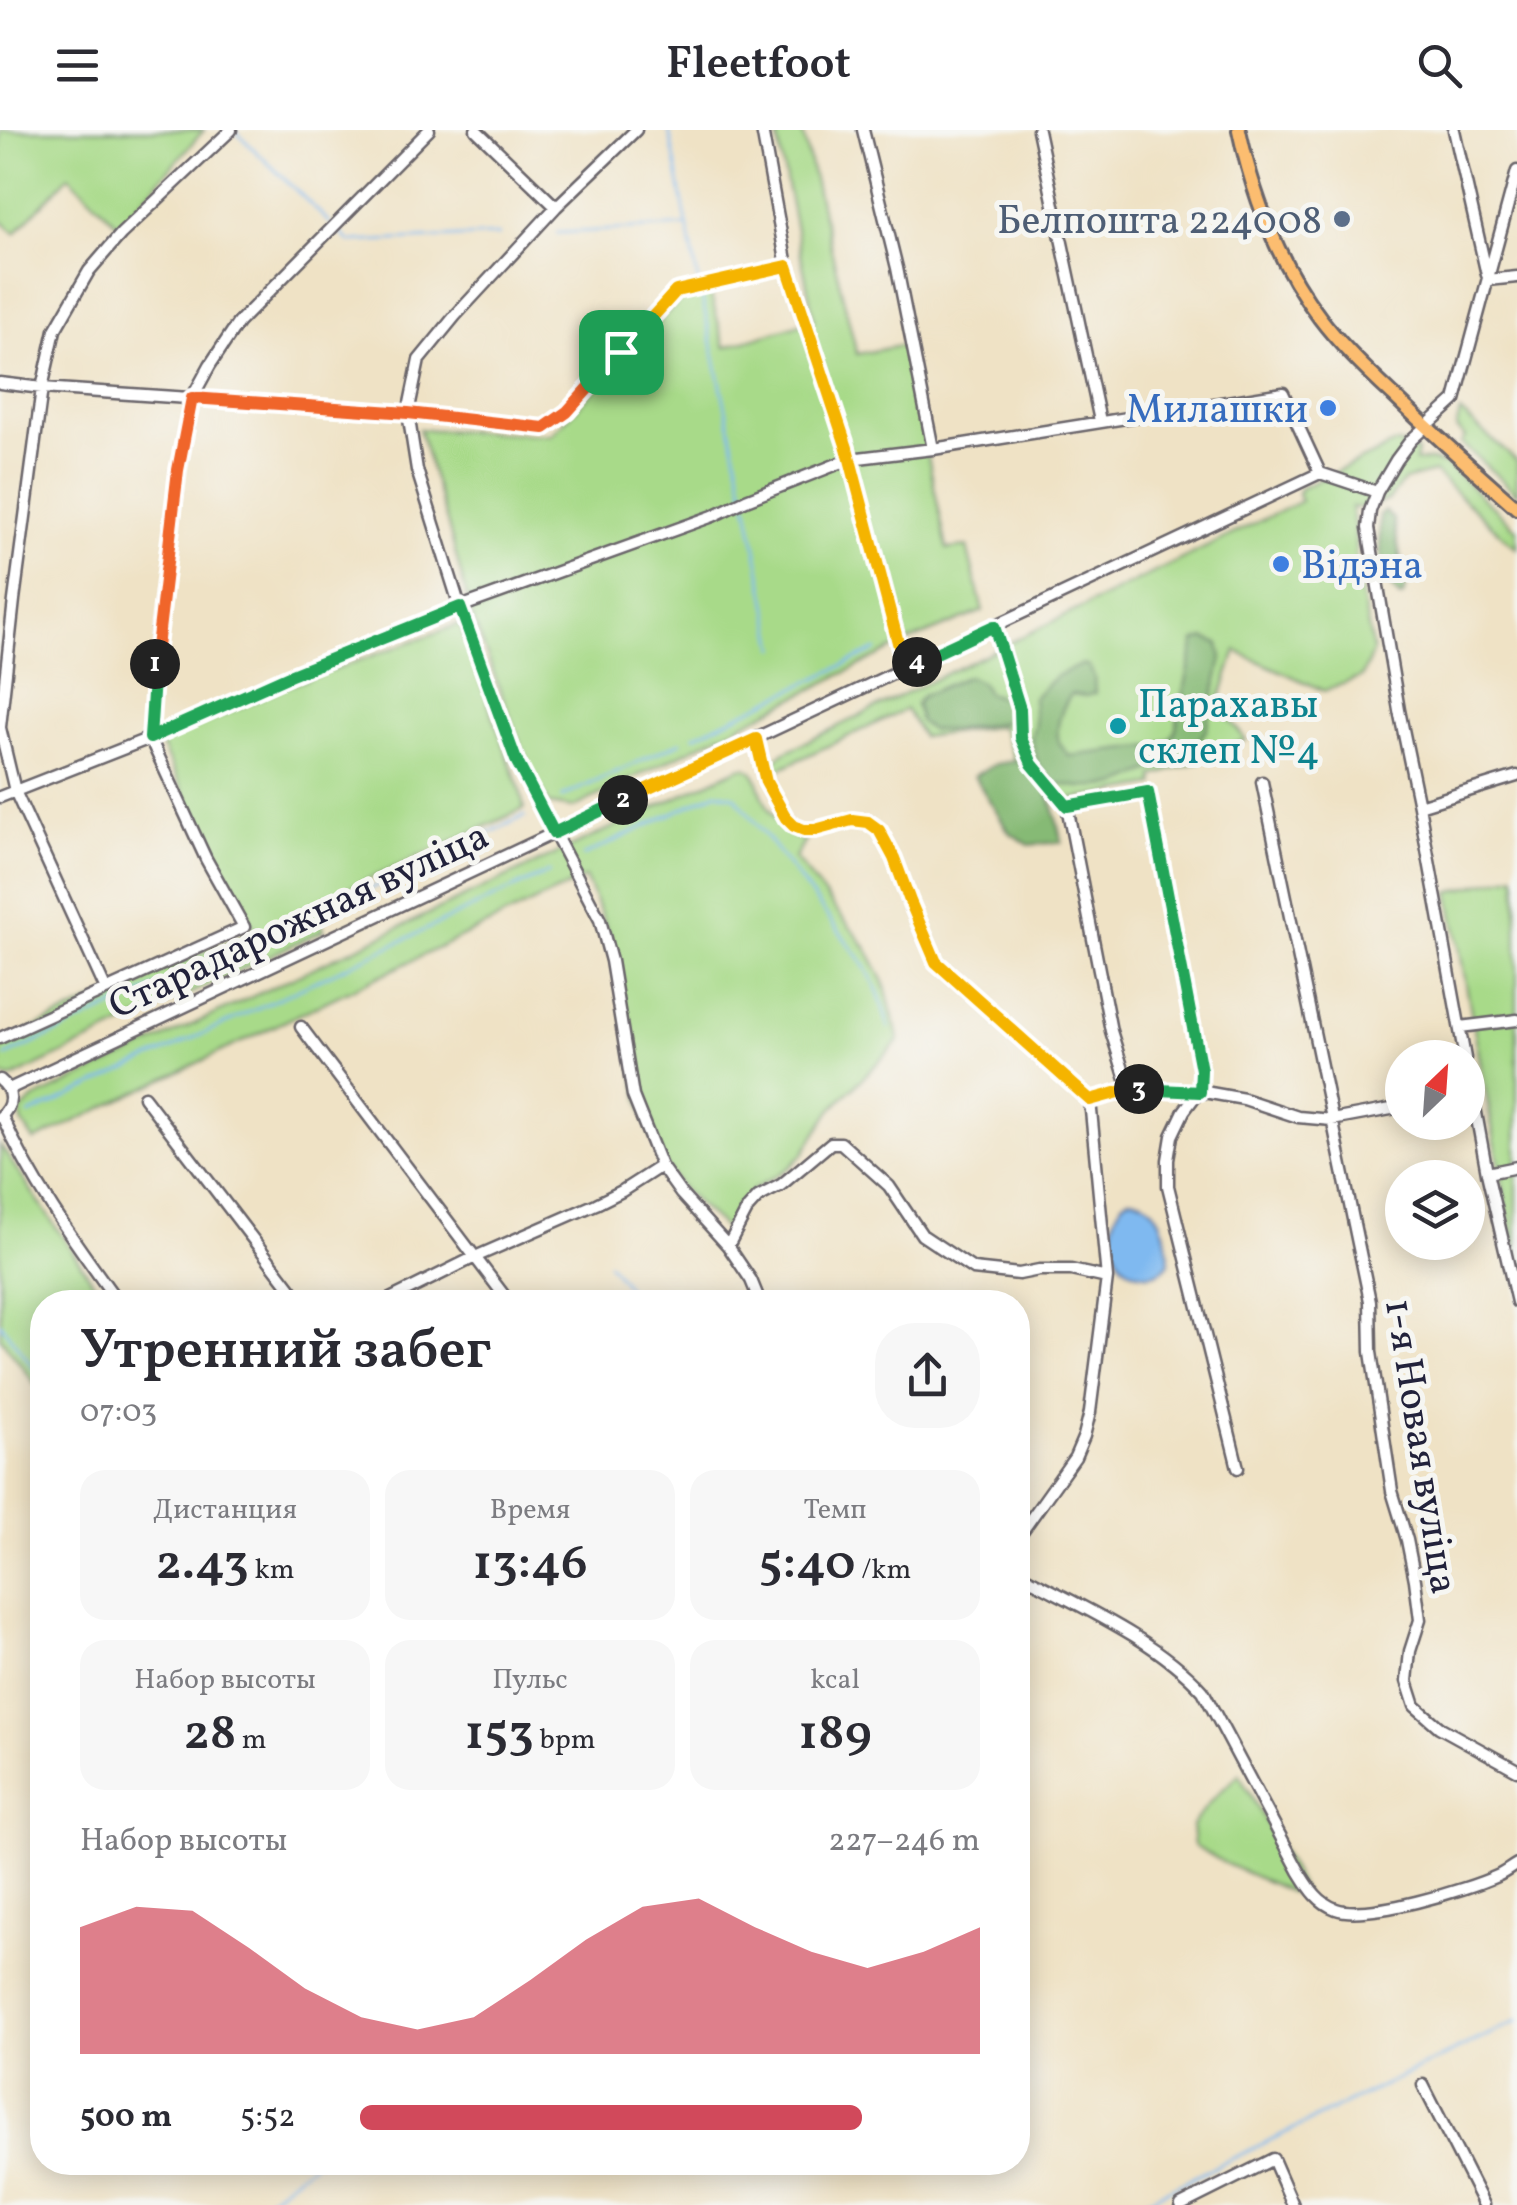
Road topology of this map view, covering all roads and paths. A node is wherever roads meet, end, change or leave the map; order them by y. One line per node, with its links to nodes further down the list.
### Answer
1 (231, 130): 16 (street)
2 (429, 130): 17 (street)
3 (476, 130): 11 (street)
4 (636, 130): 11 (street)
5 (762, 130): 12 (street)
6 (863, 130): 21 (street)
7 (1038, 130): 19 (street)
8 (1239, 130): 20 (main road)
9 (1454, 130): 14 (street)
10 (1517, 171): 14 (street)
11 (556, 207): 18 (street)
12 (787, 266): 18 (street); 22 (street)
13 (1517, 277): 14 (street)
14 (1488, 280): 20 (street)
15 (0, 383): 16 (street)
16 (42, 388): 17 (street); 29 (street)
17 (192, 398): 18 (street); 30 (street)
18 (408, 413): 26 (street)
19 (1100, 421): 21 (street); 23 (street)
20 (1426, 427): 24 (street); 25 (main road)
21 (932, 449): 22 (street)
22 (850, 459): 26 (street); 28 (street)
23 (1320, 472): 24 (street); 27 (street, Старадарожная вуліца)
24 (1376, 492): 37 (street)
25 (1517, 508)
26 (460, 607): 30 (street); 38 (street)
27 (994, 626): 28 (street, Старадарожная вуліца); 36 (street)
28 (906, 667): 31 (street, Старадарожная вуліца)
29 (0, 727): 34 (street)
30 (150, 738): 34 (street); 39 (street, Старадарожная вуліца)
31 (756, 739): 38 (street, Старадарожная вуліца); 49 (street)
32 (1517, 776): 37 (street)
33 (1262, 782): 52 (street, 1-я Новая вуліца)
34 (14, 791): 35 (street); 39 (street)
35 (0, 797)
36 (1067, 806): 46 (street); 47 (street)
37 (1420, 806): 42 (street)
38 (554, 833): 45 (street, Старадарожная вуліца); 54 (street)
39 (106, 990): 43 (street, Старадарожная вуліца)
40 (1517, 1020): 42 (street)
41 (301, 1027): 58 (street)
42 (1460, 1027): 44 (street)
43 (0, 1038)
44 (1463, 1040)
45 (4, 1085): 51 (street)
46 (1130, 1089): 47 (street); 49 (street)
47 (1200, 1092): 52 (street); 66 (street)
48 (144, 1097): 61 (street)
49 (1090, 1100): 59 (street)
50 (1385, 1110): 52 (street)
51 (1, 1116): 60 (street)
52 (1332, 1120): 69 (street, 1-я Новая вуліца)
53 (1480, 1140): 56 (street)
54 (661, 1166): 57 (street); 58 (street)
55 (1517, 1167): 56 (street)
56 (1487, 1173): 65 (street)
57 (728, 1246): 59 (street); 64 (street)
58 (475, 1257): 62 (street); 63 (street)
59 (1107, 1278): 67 (street)
60 (109, 1290)
61 (292, 1290)
62 (408, 1290)
63 (501, 1290)
64 (755, 1290)
65 (1517, 1302)
66 (1238, 1468)
67 (1030, 1520)
68 (1030, 1579): 70 (street)
69 (1517, 1770)
70 (1517, 1864)
71 (1424, 2085): 74 (street)
72 (1181, 2205): 73 (street)
73 (1292, 2205)
74 (1484, 2205)

